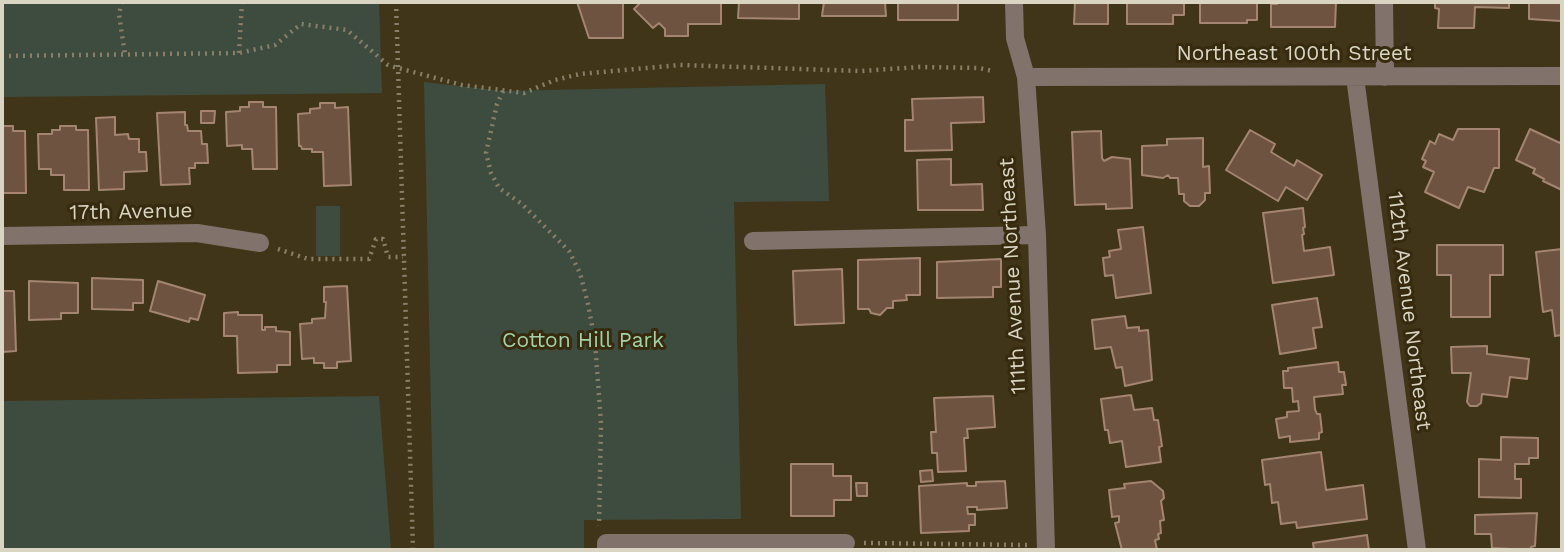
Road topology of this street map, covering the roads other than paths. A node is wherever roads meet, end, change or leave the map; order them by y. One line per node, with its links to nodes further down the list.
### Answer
1 (1014, 2): 4 (street, 111th Avenue Northeast)
2 (1384, 2): 6 (street)
3 (1562, 76): 6 (street, Northeast 100th Street)
4 (1026, 77): 5 (street, Northeast 100th Street); 7 (street, 111th Avenue Northeast)
5 (1354, 78): 6 (street, Northeast 100th Street); 14 (street, 112th Avenue Northeast)
6 (1385, 78)
7 (1037, 235): 9 (street); 13 (street, 111th Avenue Northeast)
8 (2, 236): 10 (street, 17th Avenue)
9 (753, 241)
10 (260, 243)
11 (846, 543): 12 (street)
12 (606, 547)
13 (1046, 548)
14 (1417, 550)

